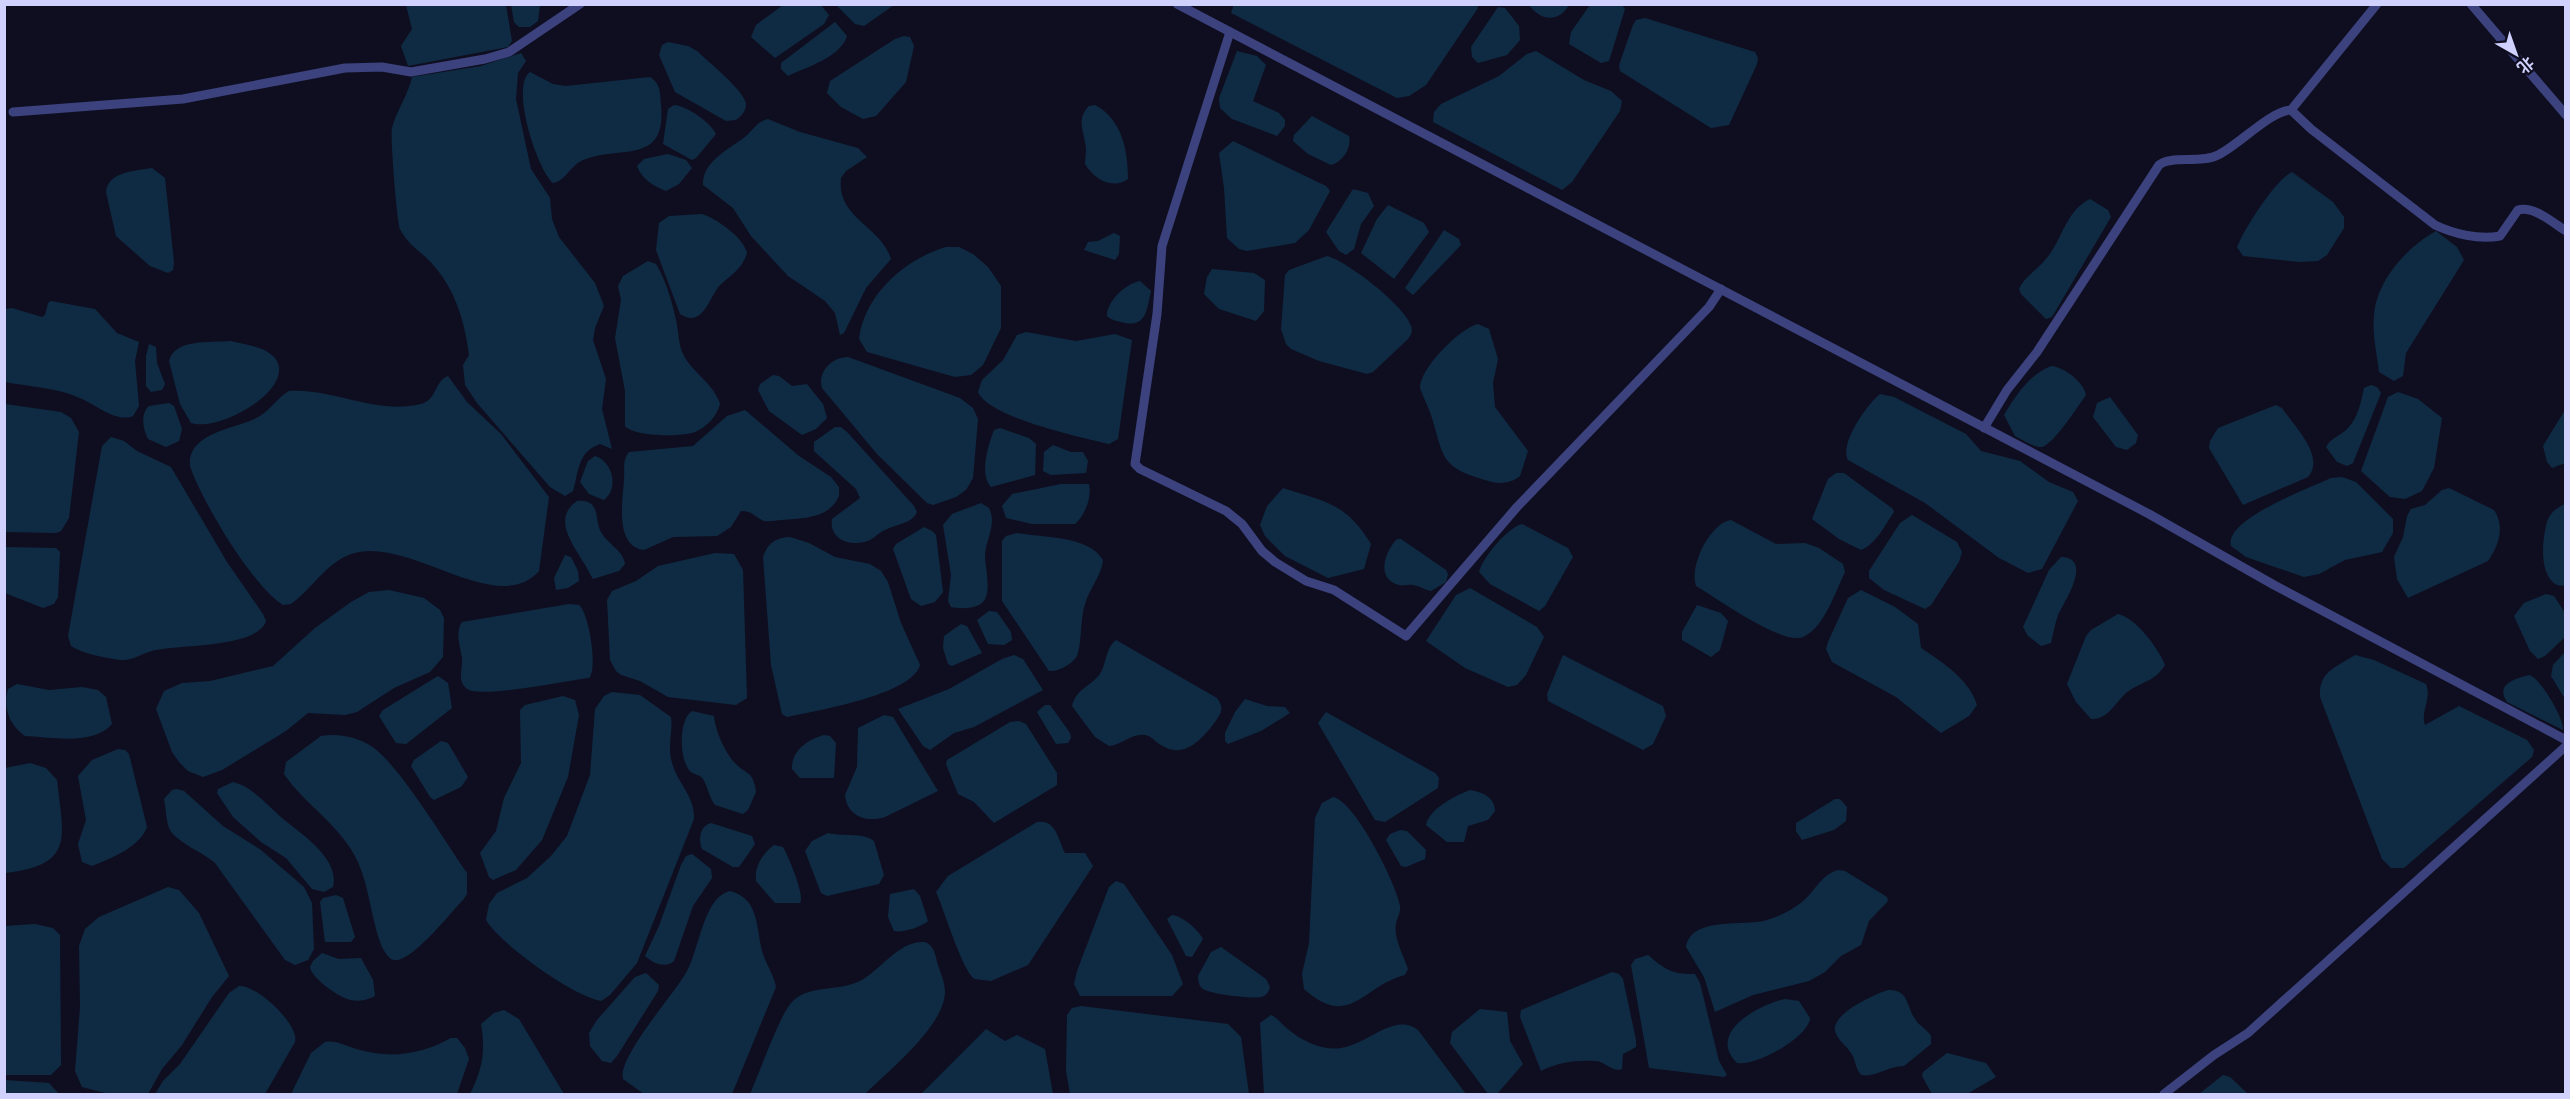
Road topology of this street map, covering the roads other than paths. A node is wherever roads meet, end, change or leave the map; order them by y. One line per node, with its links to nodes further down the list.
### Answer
1 (580, 4): 7 (street)
2 (1177, 4): 5 (street)
3 (2377, 4): 6 (street)
4 (2471, 4): 8 (street)
5 (1230, 32): 10 (street); 10 (street)
6 (2291, 110): 9 (street); 11 (street)
7 (13, 112)
8 (2565, 115)
9 (2565, 231)
10 (1721, 289): 11 (street)
11 (1984, 428): 12 (street)
12 (2565, 740)
13 (2565, 746): 14 (street)
14 (2164, 1095)

